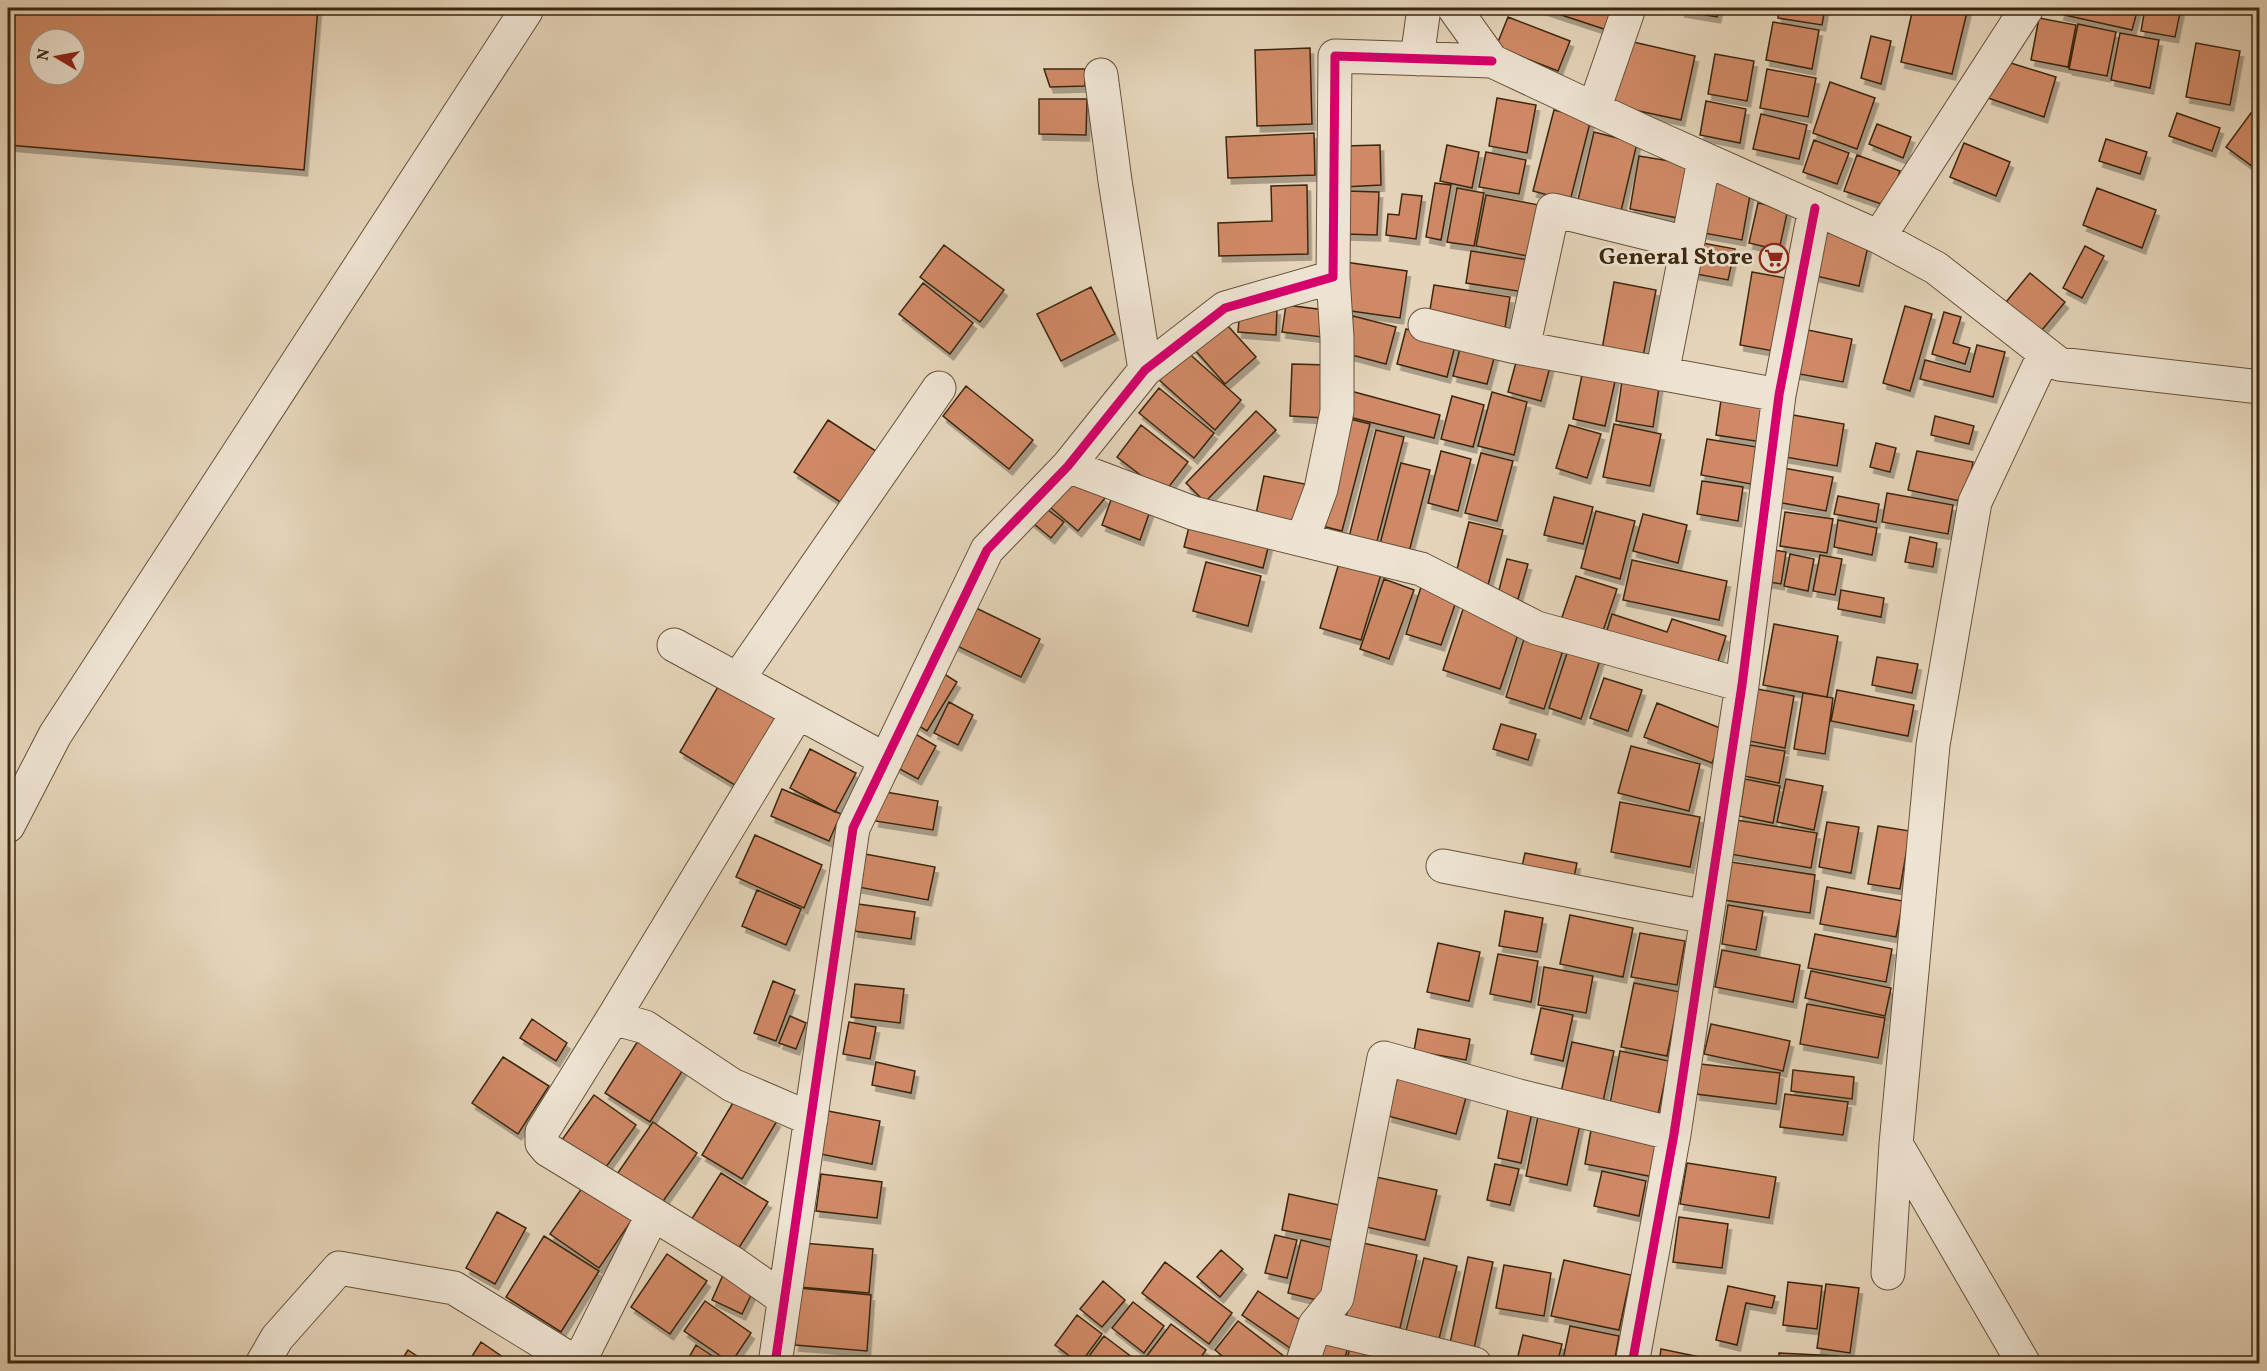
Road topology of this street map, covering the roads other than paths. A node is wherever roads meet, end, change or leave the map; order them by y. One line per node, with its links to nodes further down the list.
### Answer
1 (522, 8): 30 (street)
2 (1424, 8): 6 (street)
3 (1454, 8): 7 (street)
4 (1629, 8): 9 (street)
5 (2027, 8): 12 (street)
6 (1417, 59): 7 (street); 14 (street)
7 (1492, 61): 9 (street)
8 (1101, 75): 18 (street)
9 (1594, 109): 10 (street)
10 (1704, 160): 11 (street); 13 (street)
11 (1815, 208): 12 (street); 22 (street)
12 (1879, 237): 17 (street)
13 (1688, 243): 16 (street); 19 (street)
14 (1333, 277): 18 (street); 24 (street)
15 (1425, 325): 16 (street)
16 (1523, 348): 19 (street)
17 (2045, 353): 20 (street); 36 (street)
18 (1145, 370): 23 (street)
19 (1662, 374): 22 (street)
20 (2259, 387)
21 (939, 388): 26 (street)
22 (1779, 395): 27 (street)
23 (1068, 466): 24 (street); 29 (street)
24 (1303, 538): 27 (street)
25 (675, 645): 26 (street)
26 (738, 679): 28 (street)
27 (1742, 685): 32 (street)
28 (798, 712): 29 (street); 33 (street)
29 (886, 760): 34 (street)
30 (8, 826)
31 (1443, 866): 32 (street)
32 (1706, 917): 35 (street)
33 (613, 1018): 34 (street); 37 (street)
34 (811, 1119): 39 (street)
35 (1674, 1134): 40 (street); 46 (street)
36 (1896, 1143): 38 (street); 47 (street)
37 (652, 1214): 39 (street); 42 (street)
38 (1888, 1273)
39 (784, 1299): 43 (street)
40 (1315, 1324): 44 (street); 45 (street)
41 (262, 1364): 42 (street)
42 (578, 1364)
43 (775, 1364)
44 (1302, 1364)
45 (1475, 1364)
46 (1632, 1364)
47 (2025, 1364)

